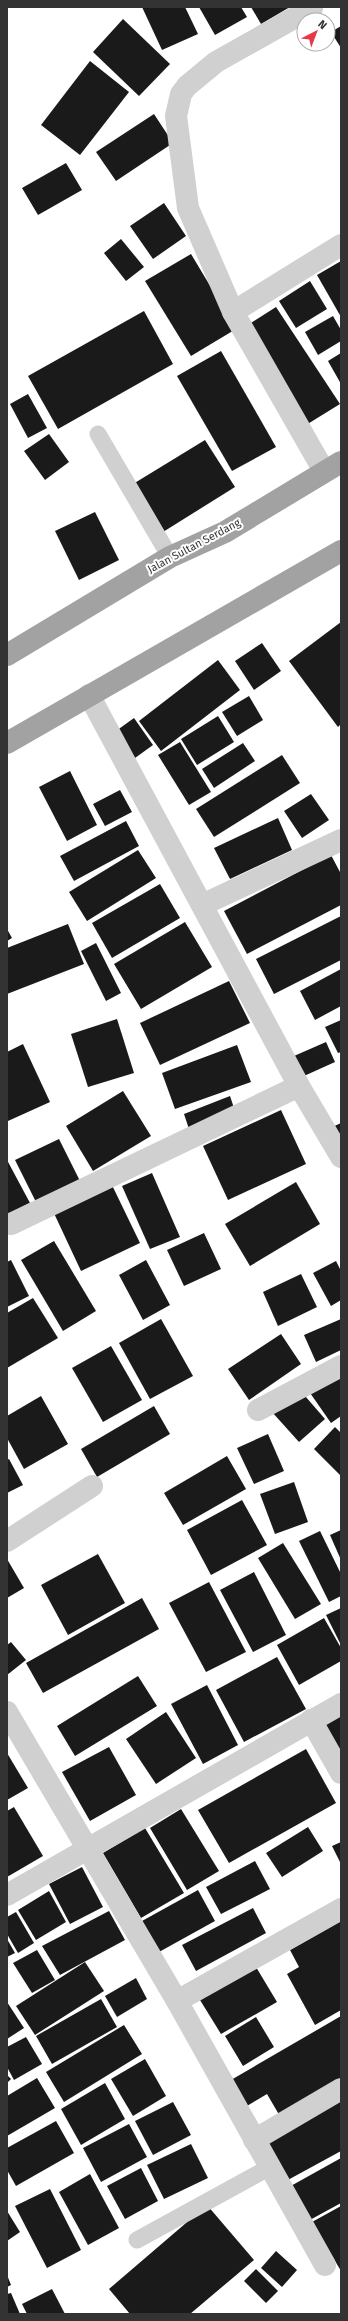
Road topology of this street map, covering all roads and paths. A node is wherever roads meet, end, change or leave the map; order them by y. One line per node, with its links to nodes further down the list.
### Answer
1 (312, 8): 3 (street)
2 (341, 245): 3 (street)
3 (233, 312): 5 (street)
4 (98, 434): 7 (lane)
5 (332, 467): 7 (highway, Jalan Sultan Serdang)
6 (341, 551): 9 (highway)
7 (170, 557): 8 (highway, Jalan Sultan Serdang)
8 (7, 655)
9 (89, 695): 10 (highway); 12 (street)
10 (7, 743)
11 (341, 840): 12 (street)
12 (202, 905): 13 (street)
13 (299, 1086): 14 (street); 15 (street)
14 (341, 1157)
15 (11, 1224)
16 (341, 1366): 17 (street)
17 (258, 1410)
18 (92, 1486): 19 (street)
19 (7, 1541)
20 (341, 1704): 22 (street)
21 (7, 1712): 24 (street)
22 (311, 1720): 23 (street); 24 (street)
23 (341, 1773)
24 (86, 1849): 25 (street); 27 (street)
25 (7, 1895)
26 (341, 1909): 27 (street)
27 (177, 2001): 29 (street)
28 (341, 2089): 29 (street)
29 (254, 2140): 30 (street)
30 (270, 2167): 31 (lane); 32 (street)
31 (137, 2240)
32 (324, 2265)

